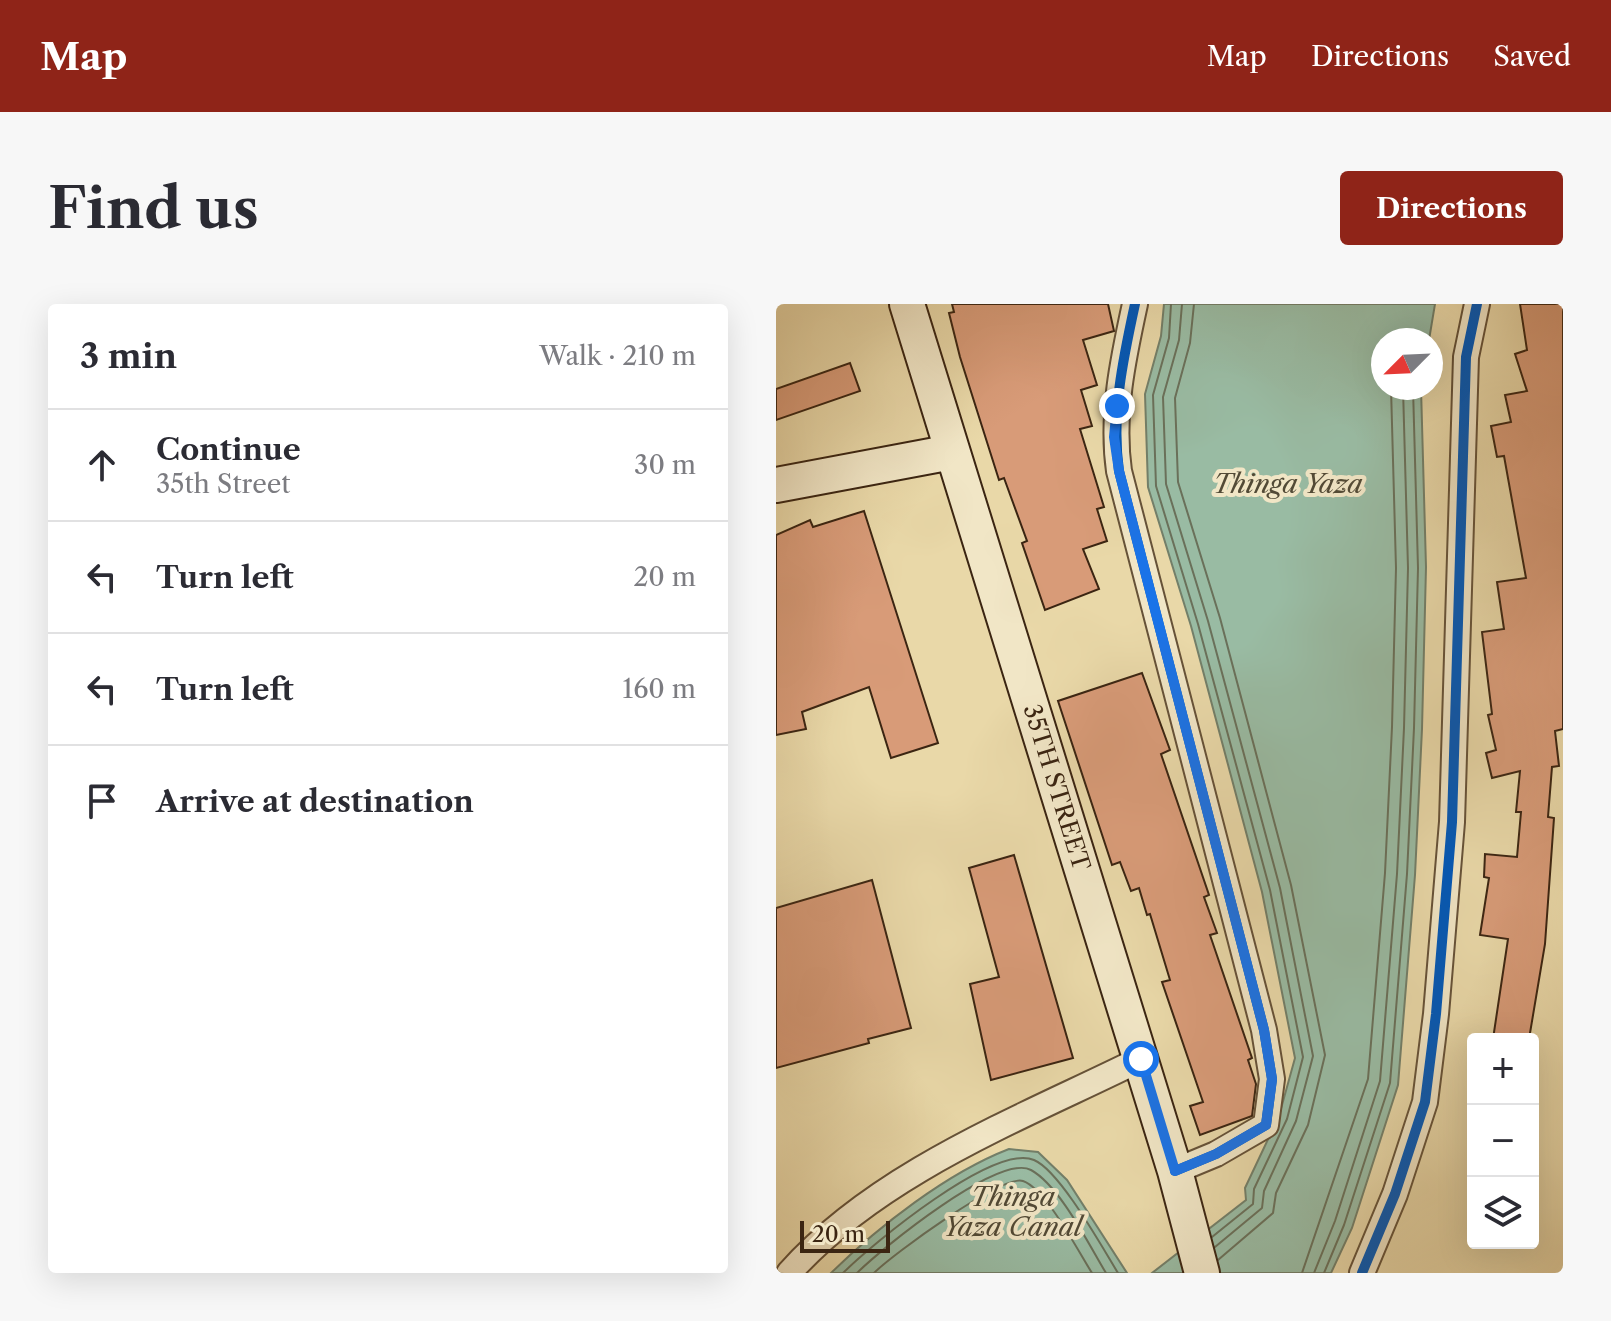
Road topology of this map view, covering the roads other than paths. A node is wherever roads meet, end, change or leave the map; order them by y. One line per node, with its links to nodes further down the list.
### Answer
1 (907, 304): 4 (main road, 35TH STREET)
2 (1135, 304): 7 (street)
3 (1477, 304): 10 (street)
4 (952, 452): 5 (main road); 6 (main road, 35TH STREET)
5 (776, 485)
6 (1141, 1059): 7 (main road, 35TH STREET); 8 (street)
7 (1175, 1171): 9 (main road, 35TH STREET)
8 (789, 1273)
9 (1202, 1273)
10 (1362, 1273)

